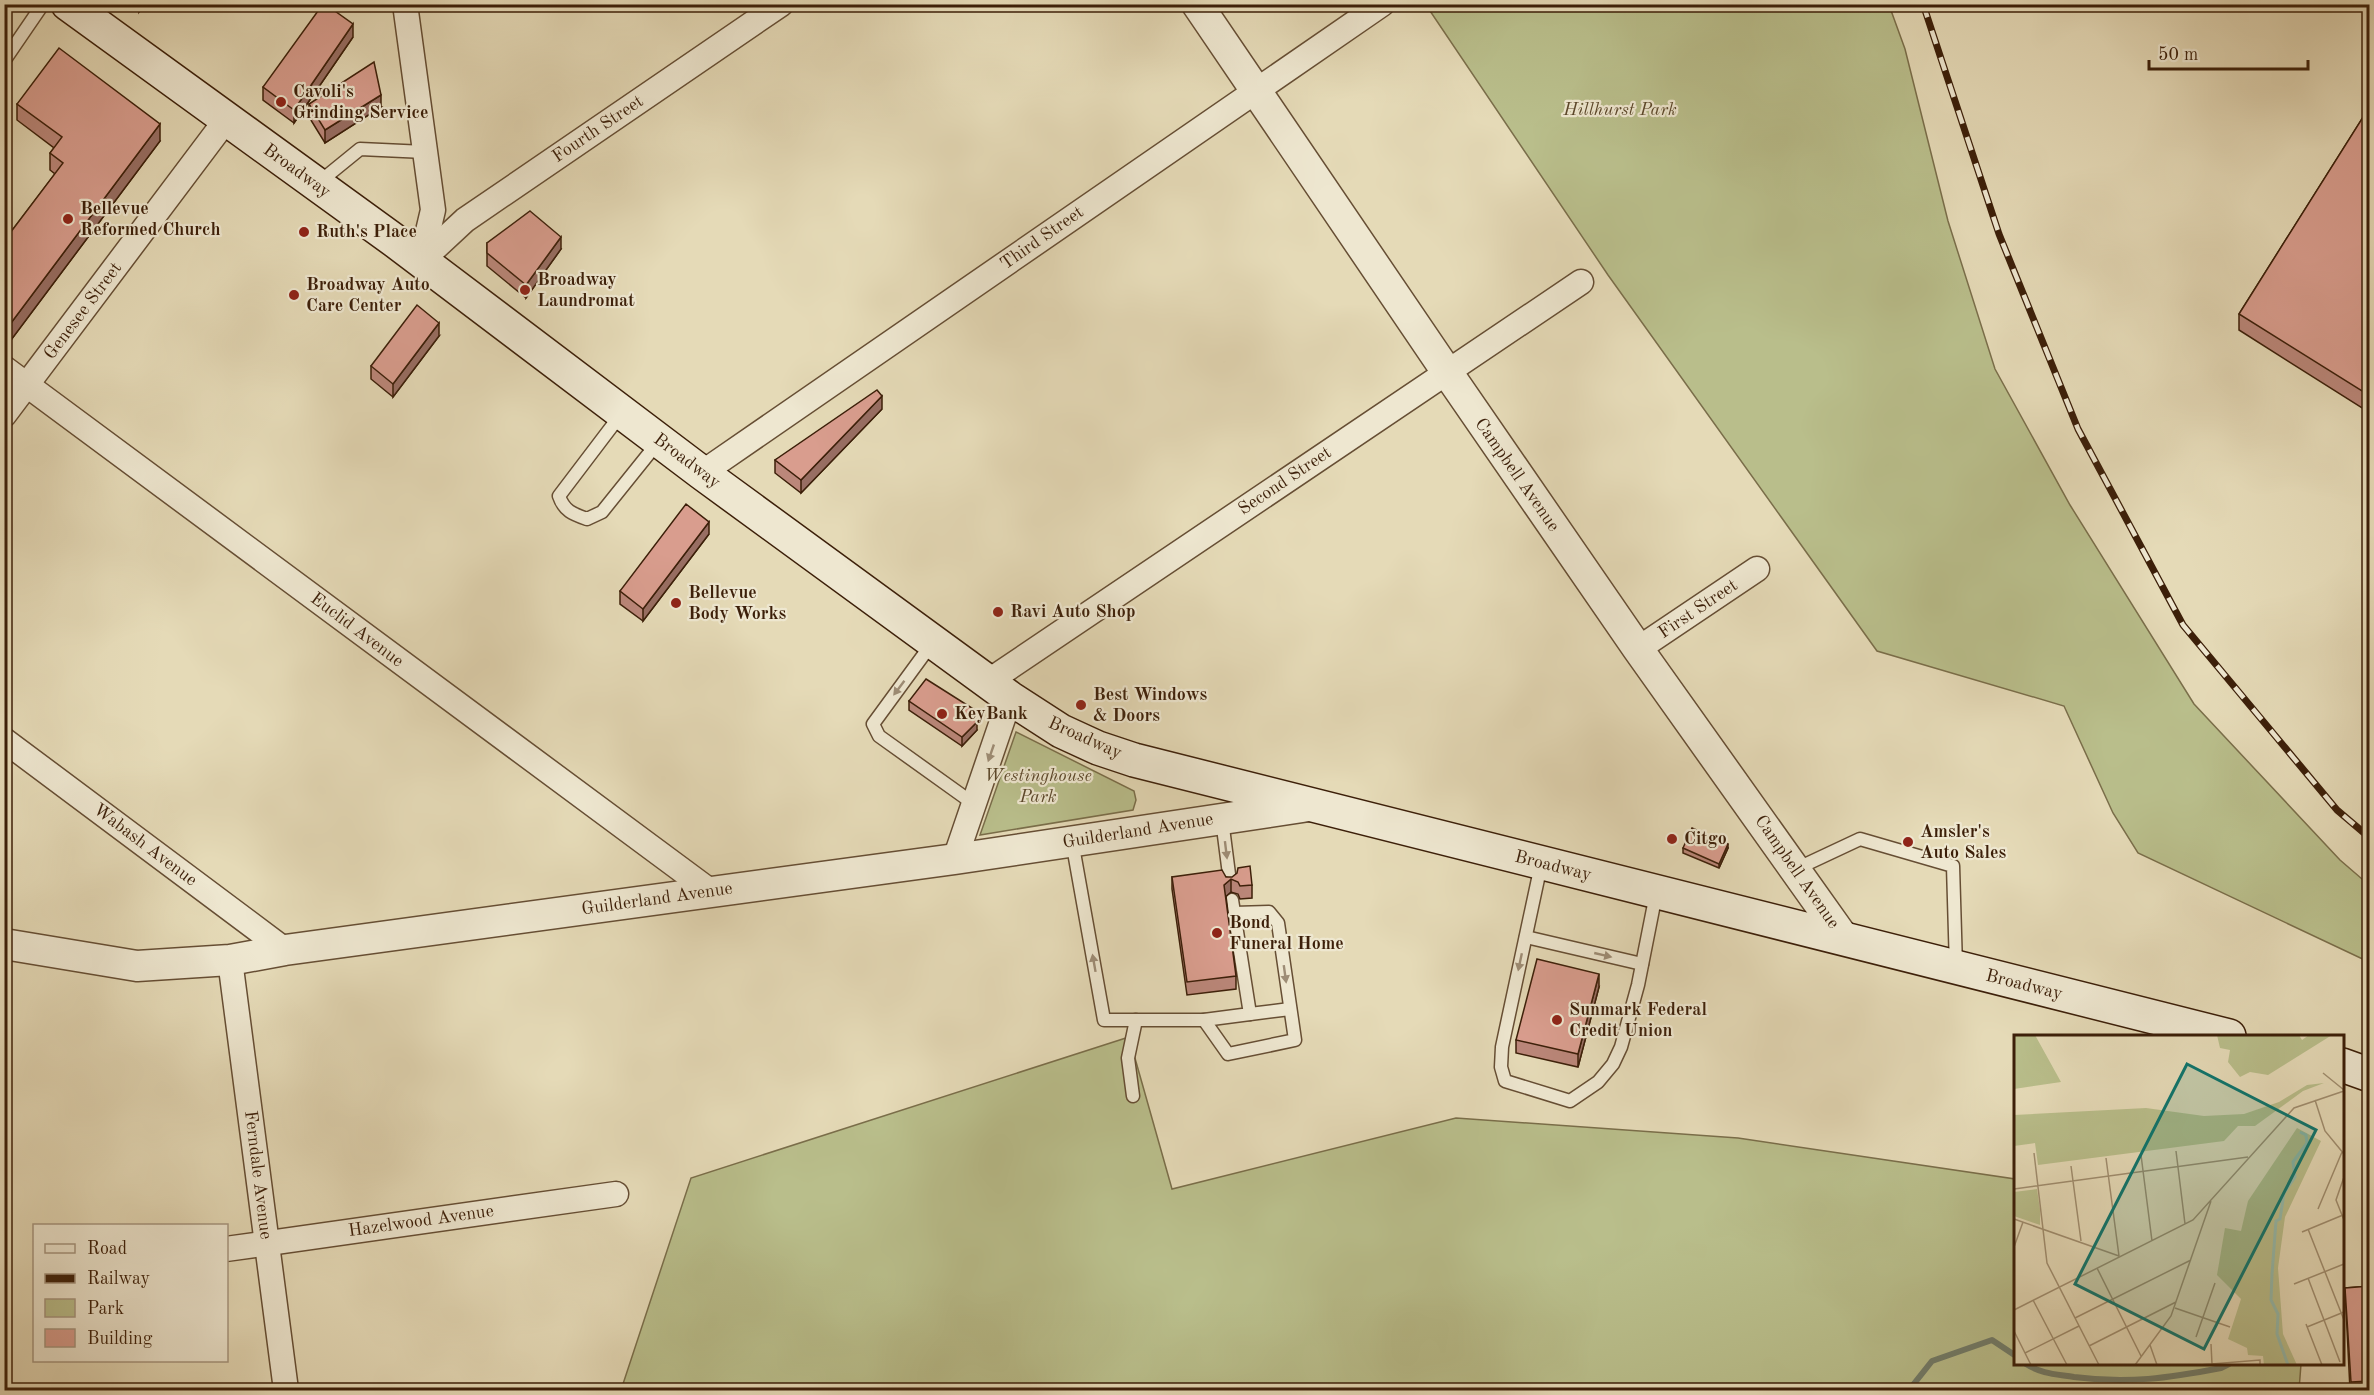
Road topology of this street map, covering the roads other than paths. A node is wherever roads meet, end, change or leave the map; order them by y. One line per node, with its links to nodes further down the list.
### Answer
1 (43, 4): 7 (lane)
2 (68, 4): 9 (main road, Broadway)
3 (405, 4): 10 (street)
4 (781, 4): 12 (street, Fourth Street)
5 (1197, 4): 8 (street, Campbell Avenue)
6 (1382, 4): 8 (street, Third Street)
7 (7, 53)
8 (1256, 90): 15 (street, Campbell Avenue); 20 (street, Third Street)
9 (226, 120): 11 (main road, Broadway); 16 (street, Genesee Street)
10 (425, 152): 11 (lane); 12 (street)
11 (316, 185): 12 (main road, Broadway)
12 (421, 261): 17 (main road, Broadway)
13 (1581, 282): 15 (street, Second Street)
14 (4, 369): 16 (street, Euclid Avenue)
15 (1447, 372): 23 (street, Campbell Avenue); 24 (street, Second Street)
16 (27, 385): 18 (street, Genesee Street); 34 (street, Euclid Avenue)
17 (622, 413): 19 (main road, Broadway); 19 (lane)
18 (4, 415)
19 (660, 440): 20 (main road, Broadway)
20 (702, 473): 22 (main road, Broadway)
21 (1757, 569): 23 (street, First Street)
22 (934, 641): 24 (main road, Broadway); 26 (lane, one-way to 26)
23 (1638, 649): 32 (street, Campbell Avenue)
24 (1000, 689): 26 (street, one-way to 26); 27 (main road, Broadway)
25 (4, 740): 39 (street, Wabash Avenue)
26 (974, 804): 30 (street)
27 (1309, 806): 28 (street, Guilderland Avenue); 31 (main road, Broadway)
28 (1222, 819): 29 (street, Guilderland Avenue); 33 (lane, one-way to 33)
29 (1072, 841): 30 (street, Guilderland Avenue); 45 (lane, one-way to 29)
30 (956, 859): 34 (street, Guilderland Avenue)
31 (1542, 864): 35 (main road, Broadway); 36 (lane)
32 (1794, 869): 37 (street, Campbell Avenue); 42 (lane)
33 (1230, 882)
34 (710, 891): 39 (street, Guilderland Avenue)
35 (1656, 892): 37 (main road, Broadway); 41 (lane)
36 (1526, 937): 41 (lane, one-way to 41); 41 (lane, one-way to 41)
37 (1845, 940): 42 (main road, Broadway)
38 (4, 944): 40 (street, Guilderland Avenue)
39 (285, 950): 40 (street, Guilderland Avenue)
40 (230, 960): 52 (street, Ferndale Avenue)
41 (1642, 964)
42 (1956, 968): 47 (main road, Broadway)
43 (1290, 1009): 44 (lane); 44 (lane, one-way to 43); 46 (lane)
44 (1250, 1014): 46 (lane)
45 (1136, 1020): 46 (lane); 50 (lane)
46 (1204, 1020)
47 (2225, 1035)
48 (2344, 1065): 49 (main road)
49 (2370, 1076)
50 (1132, 1096)
51 (616, 1194): 52 (street, Hazelwood Avenue)
52 (267, 1243): 53 (street, Hazelwood Avenue); 54 (street, Ferndale Avenue)
53 (228, 1249)
54 (286, 1390)

